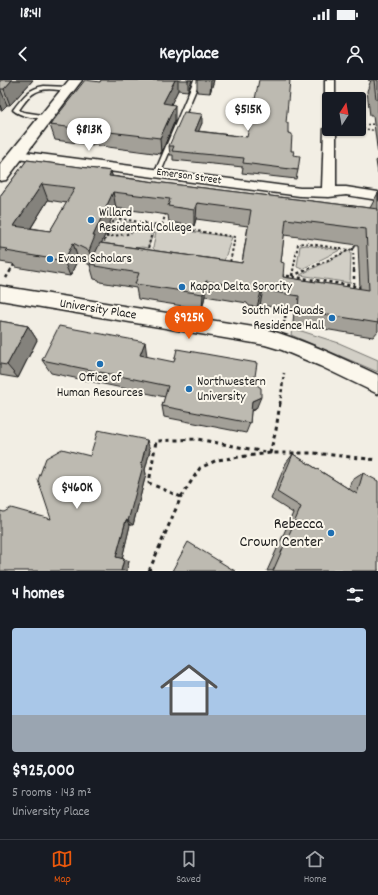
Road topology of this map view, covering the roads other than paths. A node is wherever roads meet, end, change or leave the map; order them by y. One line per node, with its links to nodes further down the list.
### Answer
1 (198, 80): 9 (lane)
2 (330, 80): 4 (street)
3 (73, 84): 5 (street); 5 (lane)
4 (330, 92)
5 (47, 116): 8 (street)
6 (330, 136): 11 (street)
7 (0, 153): 8 (street, Emerson Street)
8 (17, 155): 9 (street, Emerson Street); 10 (street)
9 (158, 172): 11 (street, Emerson Street)
10 (0, 176)
11 (329, 192): 12 (street, Emerson Street)
12 (378, 196)
13 (3, 286): 14 (street, University Place)
14 (378, 385)

